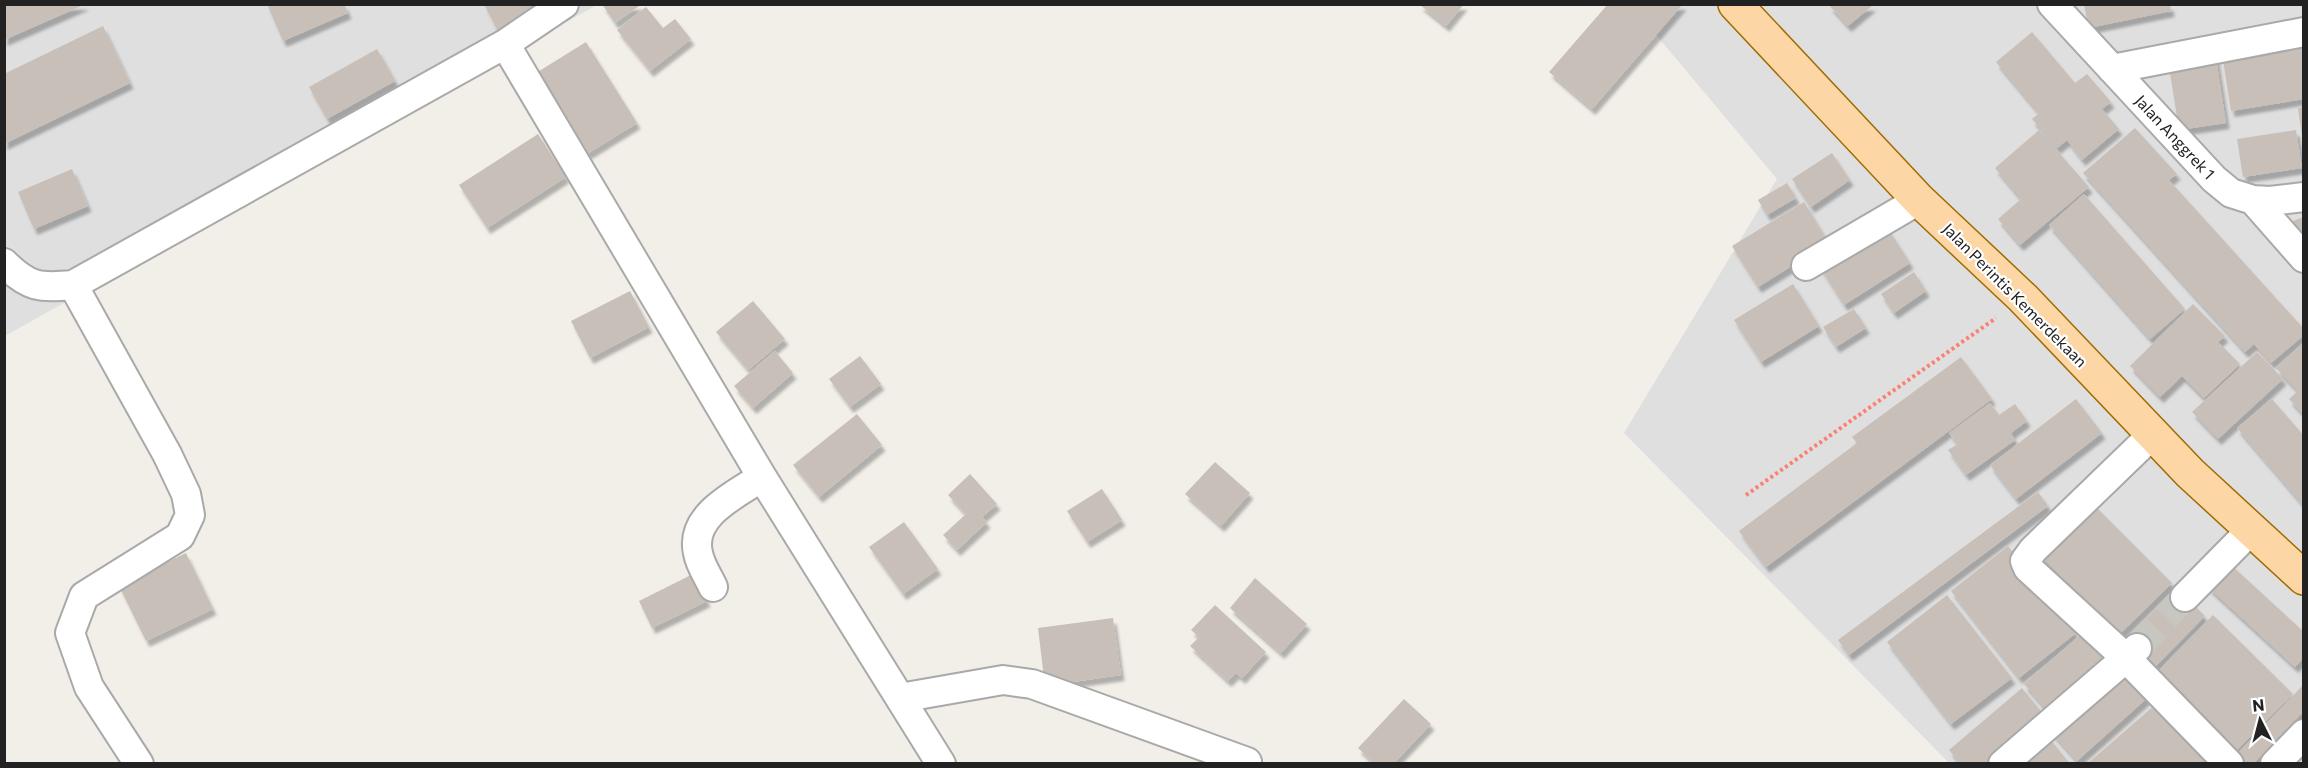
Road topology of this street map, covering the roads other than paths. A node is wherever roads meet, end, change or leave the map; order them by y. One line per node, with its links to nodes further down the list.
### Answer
1 (564, 4): 5 (street)
2 (1735, 4): 8 (main road, Jalan Perintis Kemerdekaan)
3 (2052, 4): 6 (street, Jalan Anggrek 1)
4 (2304, 32): 6 (street)
5 (506, 44): 13 (street); 15 (street)
6 (2112, 69): 9 (street, Jalan Anggrek 1)
7 (2304, 197): 9 (street)
8 (1919, 200): 12 (street); 14 (main road, Jalan Perintis Kemerdekaan)
9 (2253, 200): 10 (street, Jalan Anggrek 1)
10 (2304, 258)
11 (4, 263): 13 (street)
12 (1806, 266)
13 (73, 285): 24 (street)
14 (2153, 434): 16 (main road, Jalan Perintis Kemerdekaan); 20 (street)
15 (762, 477): 18 (street); 21 (street)
16 (2252, 530): 17 (main road, Jalan Perintis Kemerdekaan); 19 (street)
17 (2304, 578)
18 (713, 587)
19 (2185, 597)
20 (2131, 652): 26 (street); 27 (street)
21 (903, 703): 23 (street); 25 (street)
22 (2304, 734): 28 (street)
23 (1247, 762)
24 (139, 764)
25 (941, 764)
26 (2003, 764)
27 (2229, 764)
28 (2275, 764)

